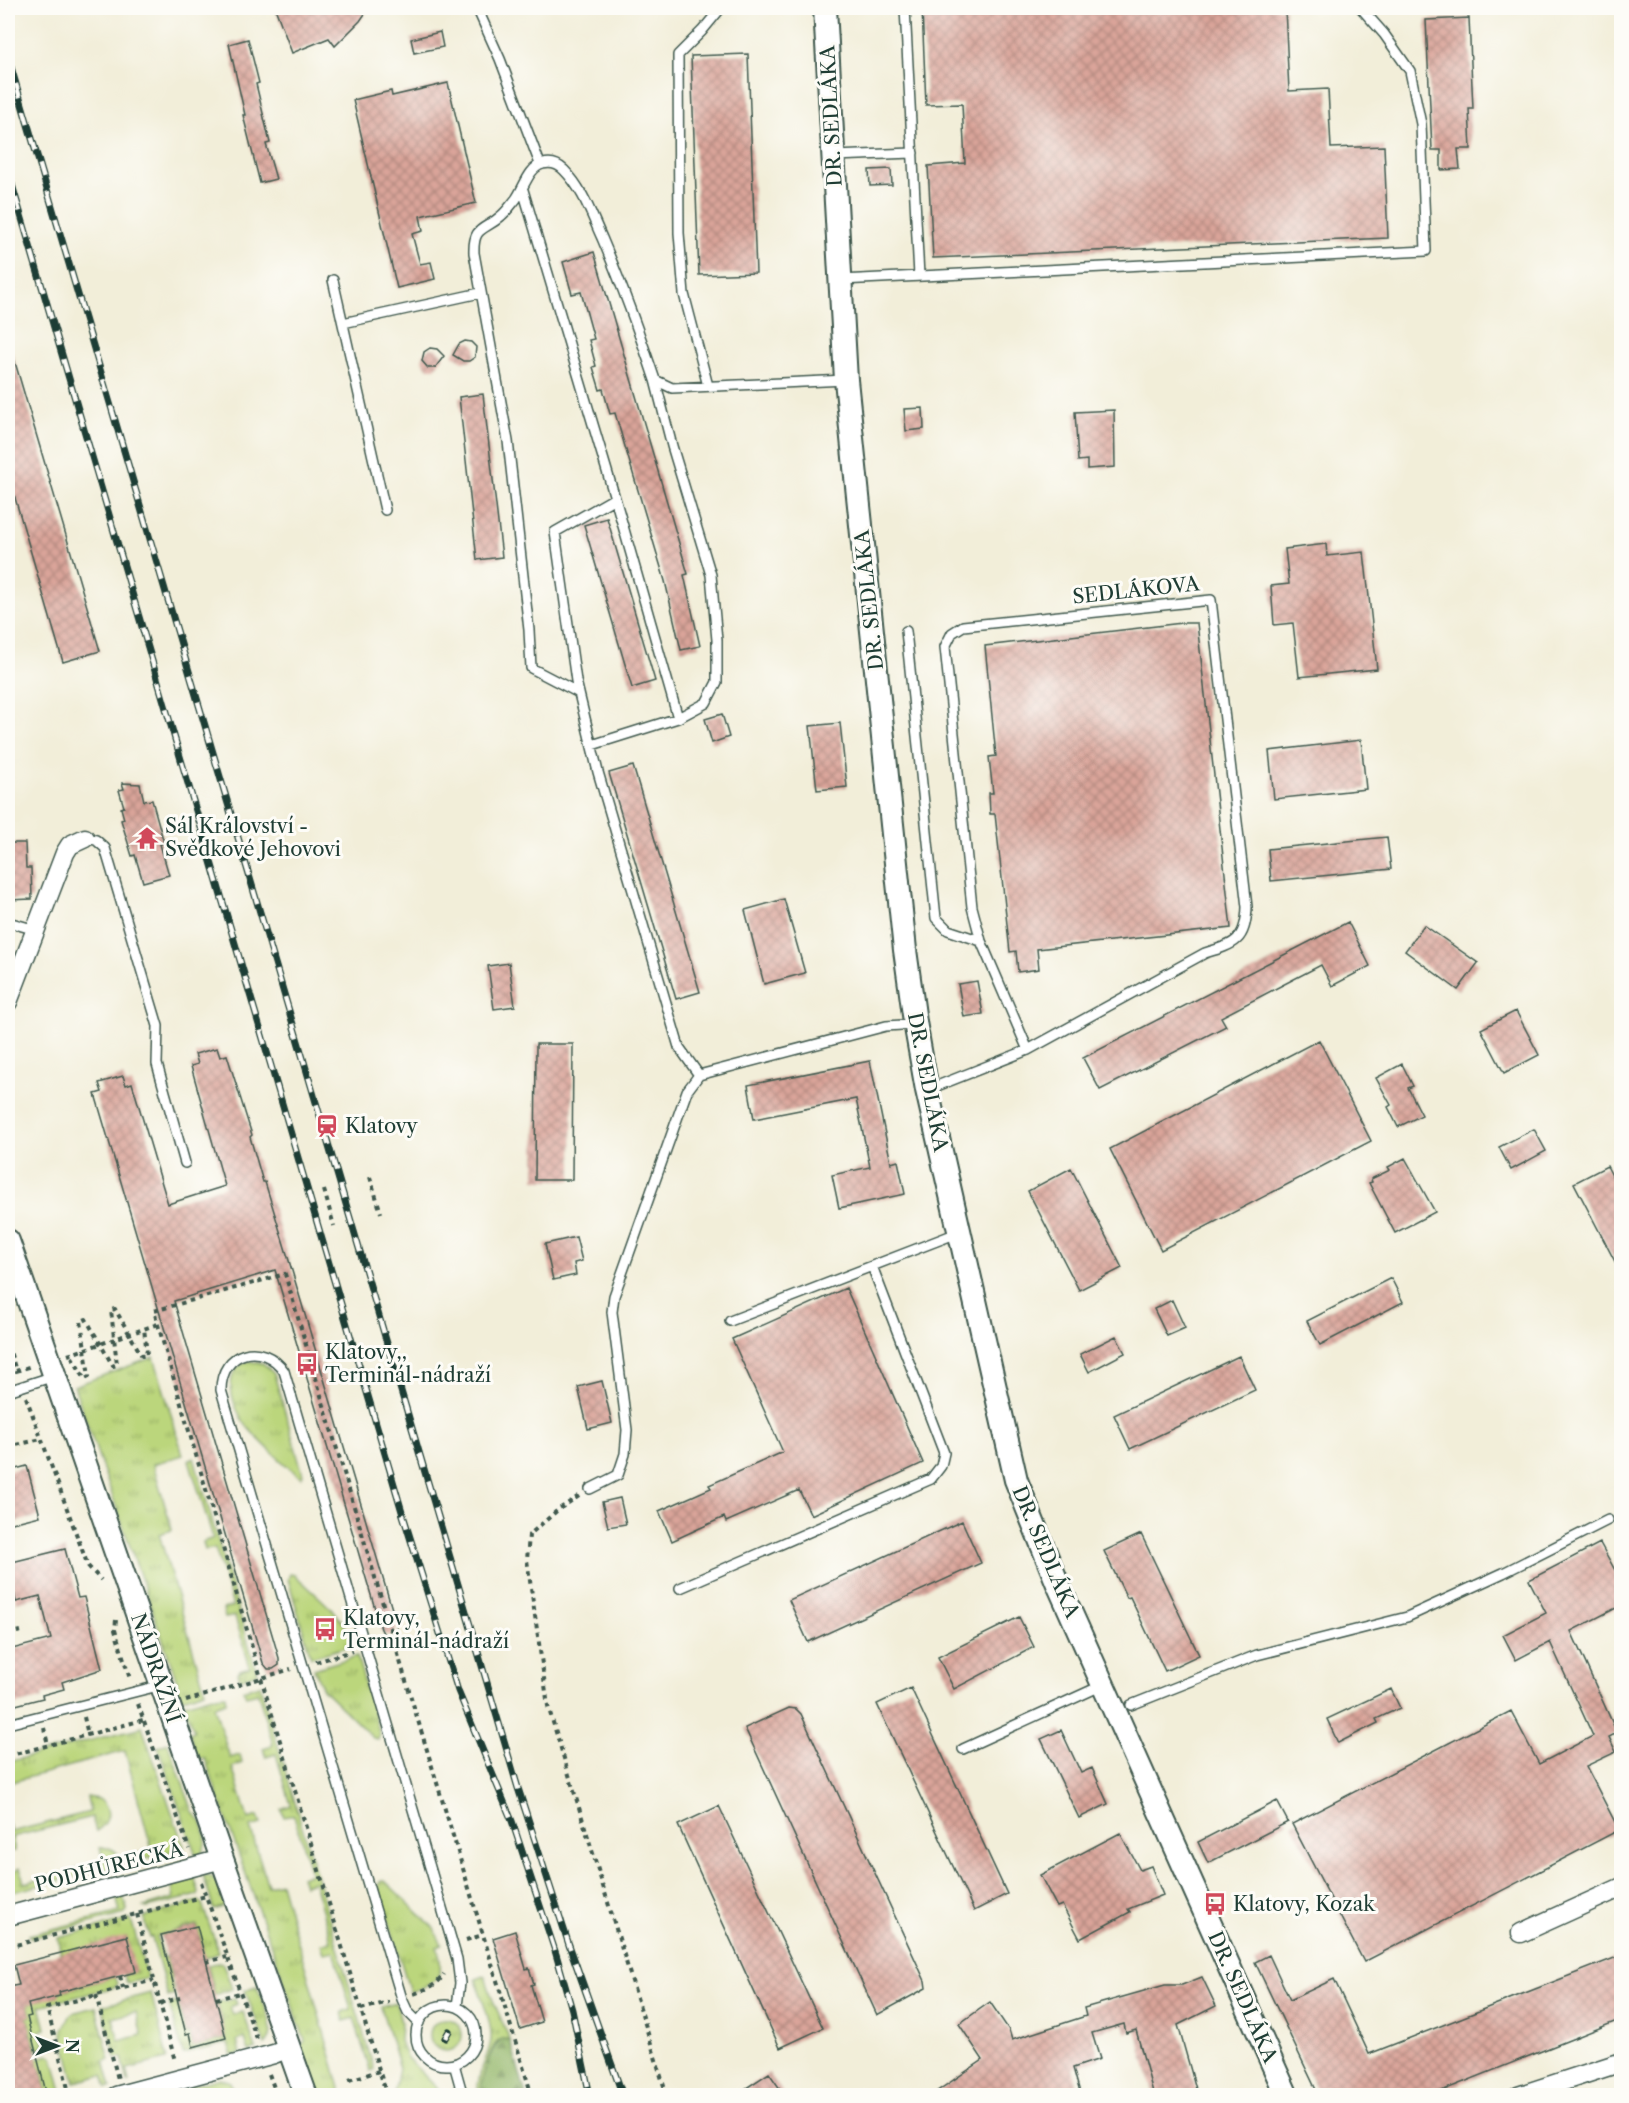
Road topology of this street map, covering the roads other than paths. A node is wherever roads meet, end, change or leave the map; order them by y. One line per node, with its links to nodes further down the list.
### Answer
1 (477, 8): 8 (lane)
2 (721, 8): 17 (lane)
3 (825, 8): 7 (street, DR. SEDLÁKA)
4 (905, 8): 6 (lane)
5 (1361, 8): 10 (lane)
6 (913, 153): 7 (lane); 10 (lane)
7 (833, 156): 12 (street, DR. SEDLÁKA)
8 (540, 164): 9 (lane); 15 (lane)
9 (523, 190): 13 (lane); 18 (lane)
10 (919, 276): 12 (lane)
11 (333, 280): 14 (lane)
12 (840, 280): 16 (street, DR. SEDLÁKA)
13 (480, 293): 14 (lane); 21 (lane)
14 (343, 323): 19 (lane)
15 (655, 380): 17 (lane); 22 (lane)
16 (846, 380): 17 (lane); 29 (street, DR. SEDLÁKA)
17 (708, 386)
18 (615, 498): 21 (lane); 22 (lane)
19 (385, 510)
20 (906, 631): 27 (lane)
21 (579, 693): 23 (lane)
22 (678, 718): 23 (lane)
23 (592, 745): 31 (lane)
24 (85, 838): 26 (street); 33 (lane)
25 (8, 922): 26 (lane)
26 (36, 930): 28 (street)
27 (981, 941): 30 (lane, SEDLÁKOVA); 30 (lane, SEDLÁKOVA)
28 (8, 1002)
29 (915, 1022): 31 (lane); 32 (street, DR. SEDLÁKA)
30 (1028, 1050): 32 (lane, SEDLÁKOVA)
31 (699, 1075): 40 (lane)
32 (927, 1090): 34 (street, DR. SEDLÁKA)
33 (185, 1163)
34 (960, 1232): 36 (lane); 44 (street, DR. SEDLÁKA)
35 (8, 1241): 38 (street, NÁDRAŽNÍ)
36 (872, 1266): 37 (lane); 42 (lane)
37 (730, 1321)
38 (51, 1368): 39 (lane); 43 (street, NÁDRAŽNÍ)
39 (8, 1391)
40 (590, 1488)
41 (1608, 1520): 45 (lane)
42 (680, 1588)
43 (162, 1685): 46 (lane); 48 (street, NÁDRAŽNÍ)
44 (1103, 1685): 47 (lane); 60 (street, DR. SEDLÁKA)
45 (1131, 1705)
46 (8, 1724)
47 (963, 1749)
48 (222, 1859): 50 (street, PODHŮRECKÁ); 54 (street, NÁDRAŽNÍ)
49 (1622, 1887): 51 (street)
50 (8, 1916)
51 (1521, 1933)
52 (457, 2006): 53 (lane); 53 (lane); 56 (lane)
53 (418, 2023): 56 (lane)
54 (289, 2048): 57 (street); 58 (street, NÁDRAŽNÍ)
55 (1622, 2062): 61 (street)
56 (454, 2064): 59 (lane)
57 (119, 2095)
58 (306, 2096)
59 (463, 2096)
60 (1287, 2096)
61 (1518, 2096)

